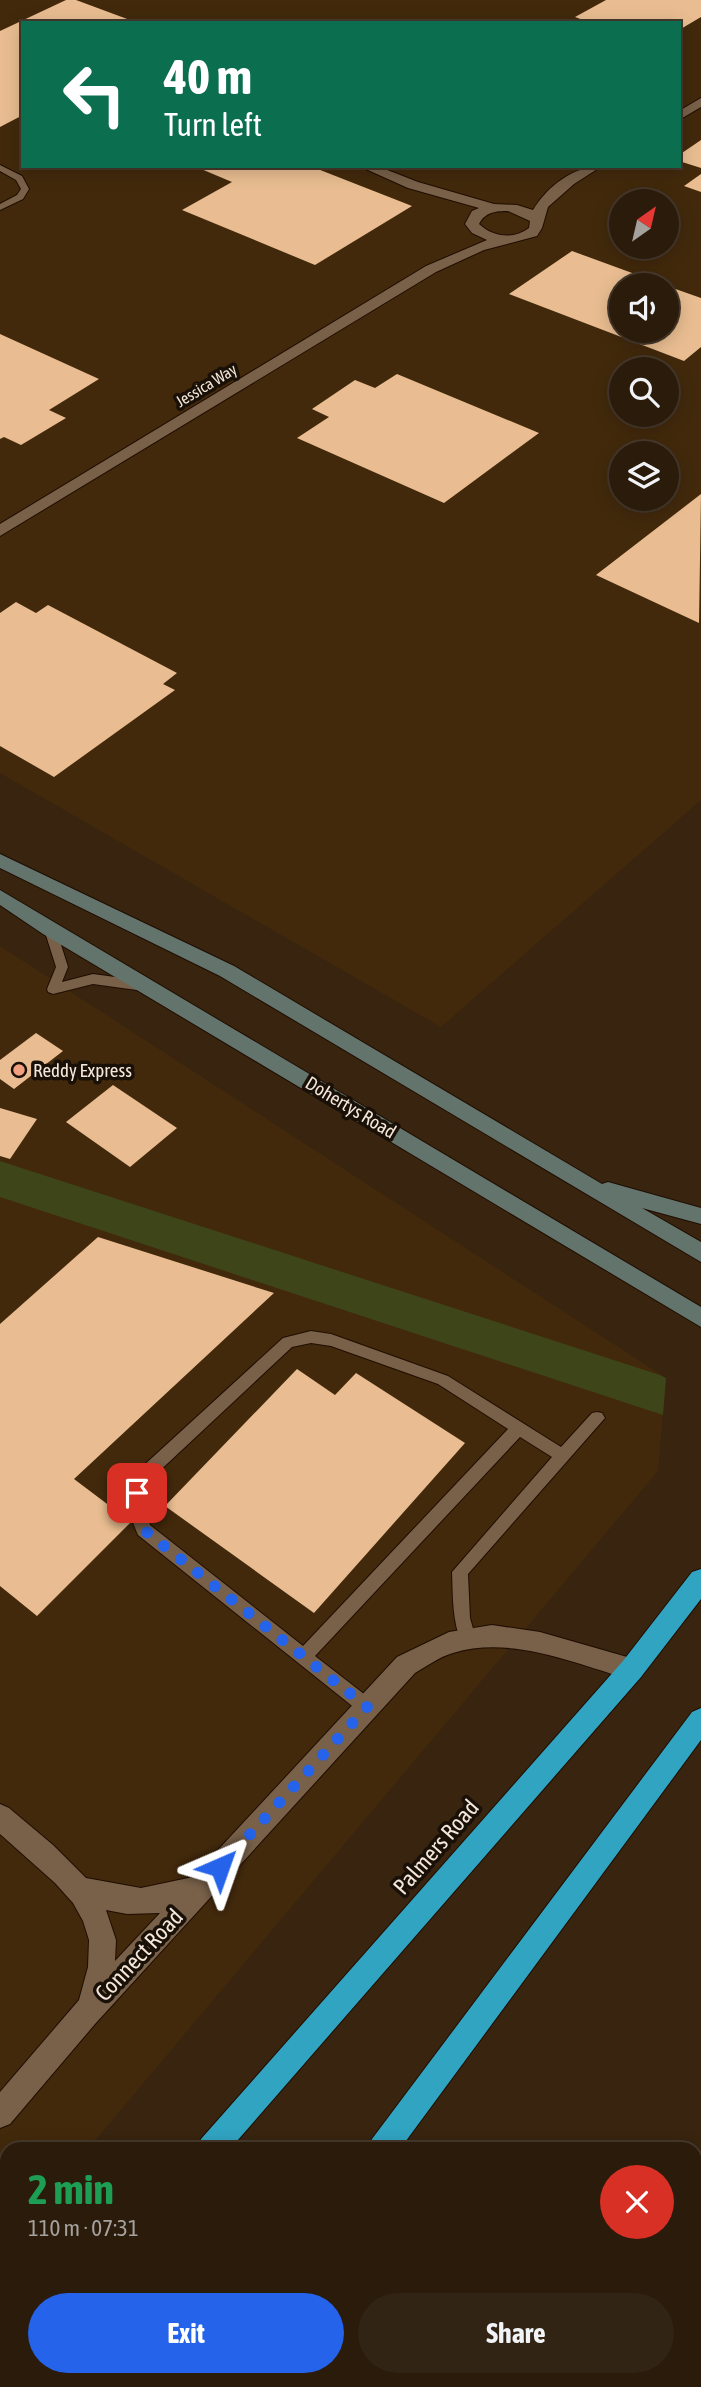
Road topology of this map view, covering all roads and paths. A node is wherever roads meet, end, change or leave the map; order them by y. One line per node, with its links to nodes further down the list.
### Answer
1 (701, 102): 2 (street)
2 (681, 115)
3 (0, 168): 8 (lane)
4 (370, 168): 7 (street)
5 (593, 168): 6 (street)
6 (569, 183): 9 (street); 10 (street)
7 (413, 185): 9 (street); 11 (street)
8 (0, 207)
9 (496, 208): 10 (street); 11 (street, Jessica Way)
10 (537, 220): 12 (street, Jessica Way)
11 (473, 226): 12 (street); 13 (street, Jessica Way)
12 (507, 239): 13 (street, Jessica Way)
13 (431, 269): 14 (street, Jessica Way)
14 (0, 531)
15 (0, 860): 19 (main road)
16 (0, 896): 17 (main road, Dohertys Road)
17 (50, 929): 18 (main road, Dohertys Road); 18 (lane)
18 (146, 986): 22 (main road, Dohertys Road)
19 (576, 1180): 20 (main road); 21 (main road)
20 (701, 1216)
21 (701, 1253)
22 (701, 1318)
23 (597, 1418): 25 (lane)
24 (520, 1427): 25 (lane); 28 (lane); 28 (lane)
25 (563, 1456): 27 (lane)
26 (701, 1580): 29 (highway, Palmers Road)
27 (468, 1639): 29 (street, Connect Road); 30 (street, Connect Road)
28 (304, 1656): 30 (lane)
29 (632, 1669): 37 (highway, Palmers Road)
30 (367, 1707): 33 (street, Connect Road)
31 (701, 1720): 38 (highway)
32 (0, 1817): 34 (street)
33 (201, 1888): 34 (street); 35 (street, Connect Road)
34 (84, 1891): 35 (street)
35 (85, 2014): 36 (street, Connect Road)
36 (0, 2114)
37 (217, 2142)
38 (387, 2142)

